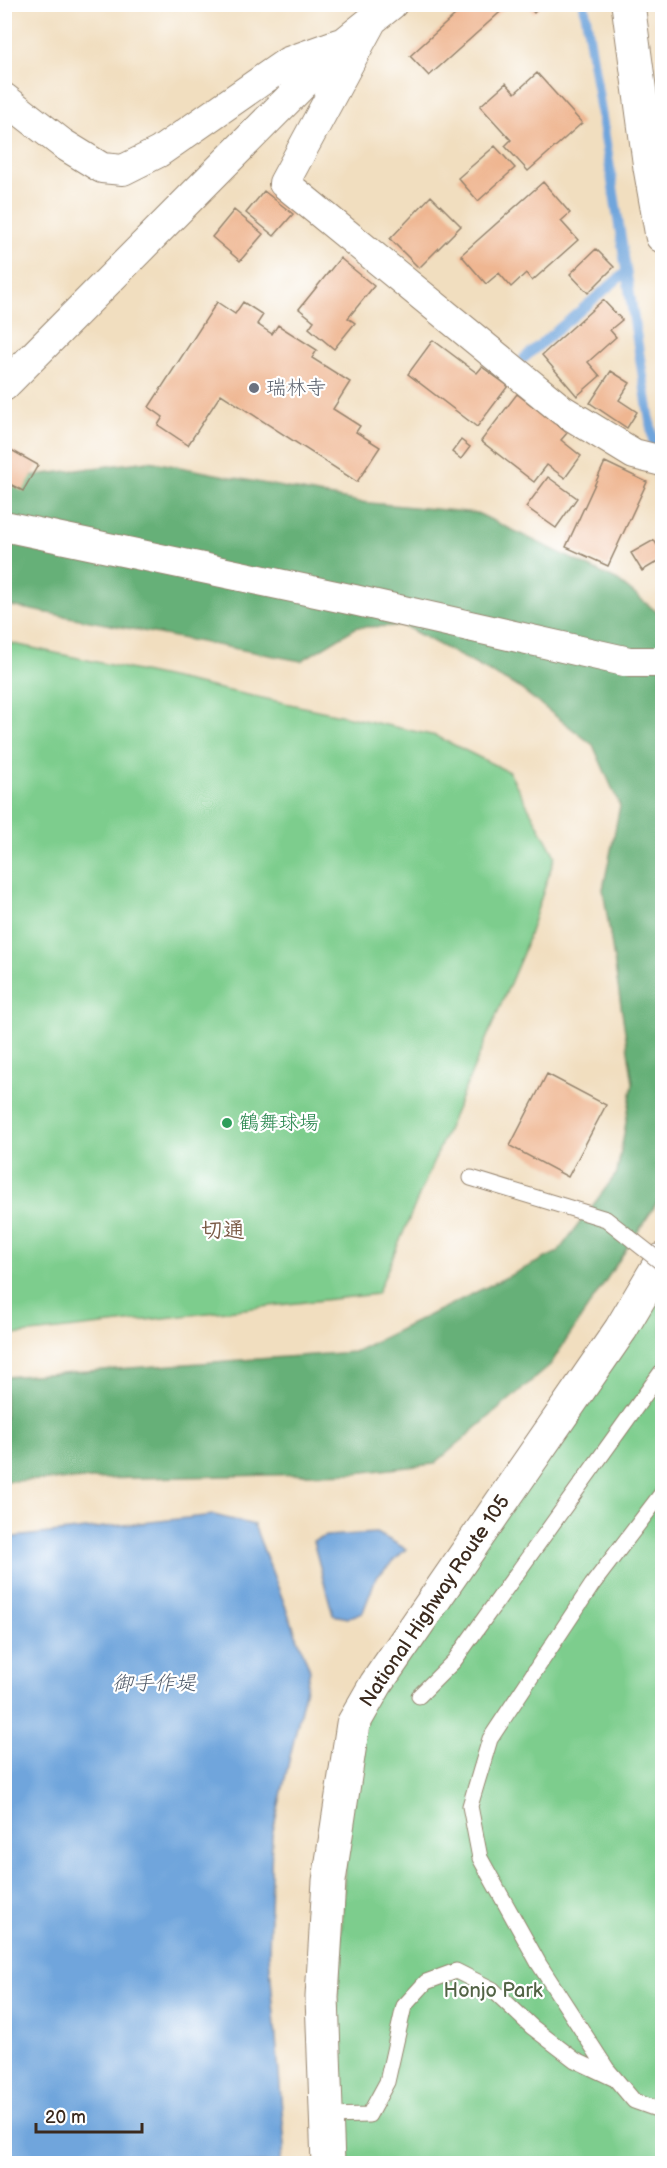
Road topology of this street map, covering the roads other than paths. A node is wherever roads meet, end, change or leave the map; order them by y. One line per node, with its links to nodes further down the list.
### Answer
1 (628, 4): 5 (highway)
2 (382, 13): 3 (street); 7 (street)
3 (346, 41): 4 (street); 6 (street)
4 (4, 98)
5 (663, 236)
6 (4, 386)
7 (663, 461)
8 (4, 526): 9 (street)
9 (663, 662)
10 (471, 1178): 11 (lane, bridge)
11 (663, 1262): 17 (highway, National Highway Route 105)
12 (663, 1371): 14 (lane)
13 (663, 1493): 15 (lane)
14 (419, 1696)
15 (615, 2079): 16 (lane); 17 (lane)
16 (663, 2111)
17 (326, 2116): 18 (highway, National Highway Route 105)
18 (328, 2163)

